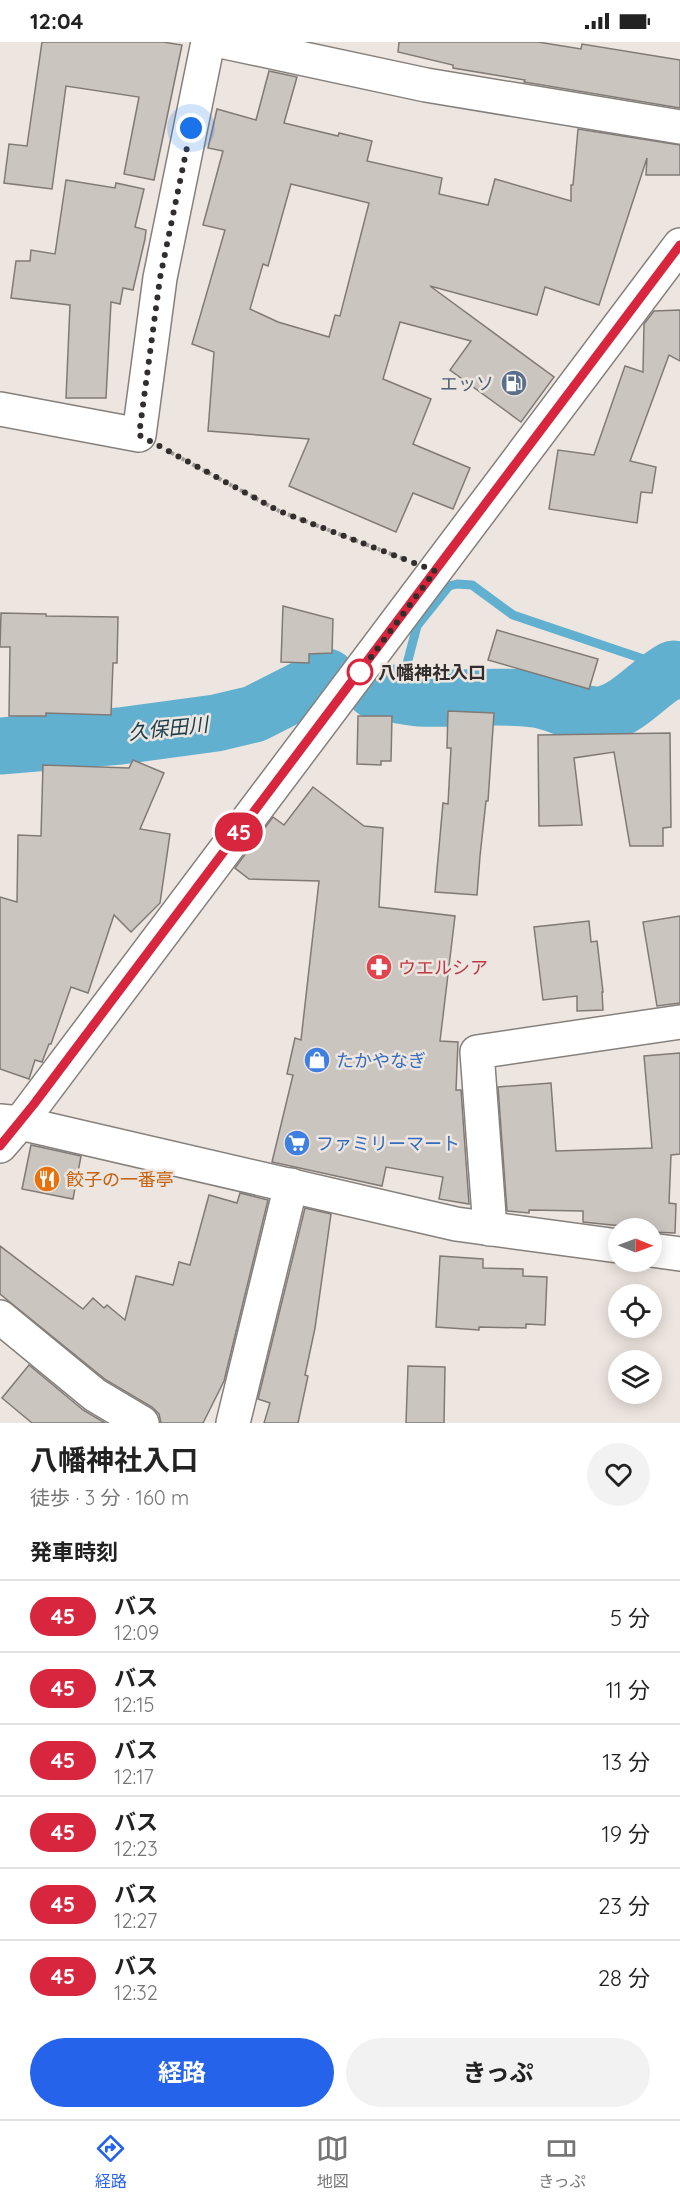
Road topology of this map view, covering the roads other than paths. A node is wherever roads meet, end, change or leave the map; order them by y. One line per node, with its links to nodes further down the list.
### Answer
1 (208, 42): 5 (street)
2 (225, 42): 3 (street)
3 (680, 128)
4 (680, 245): 7 (street)
5 (0, 409)
6 (680, 1023): 9 (street)
7 (7, 1130): 8 (street)
8 (291, 1185): 9 (street); 15 (street)
9 (490, 1229): 10 (street)
10 (608, 1245)
11 (662, 1252): 12 (street)
12 (680, 1254)
13 (0, 1317): 14 (street)
14 (141, 1423)
15 (233, 1423)

